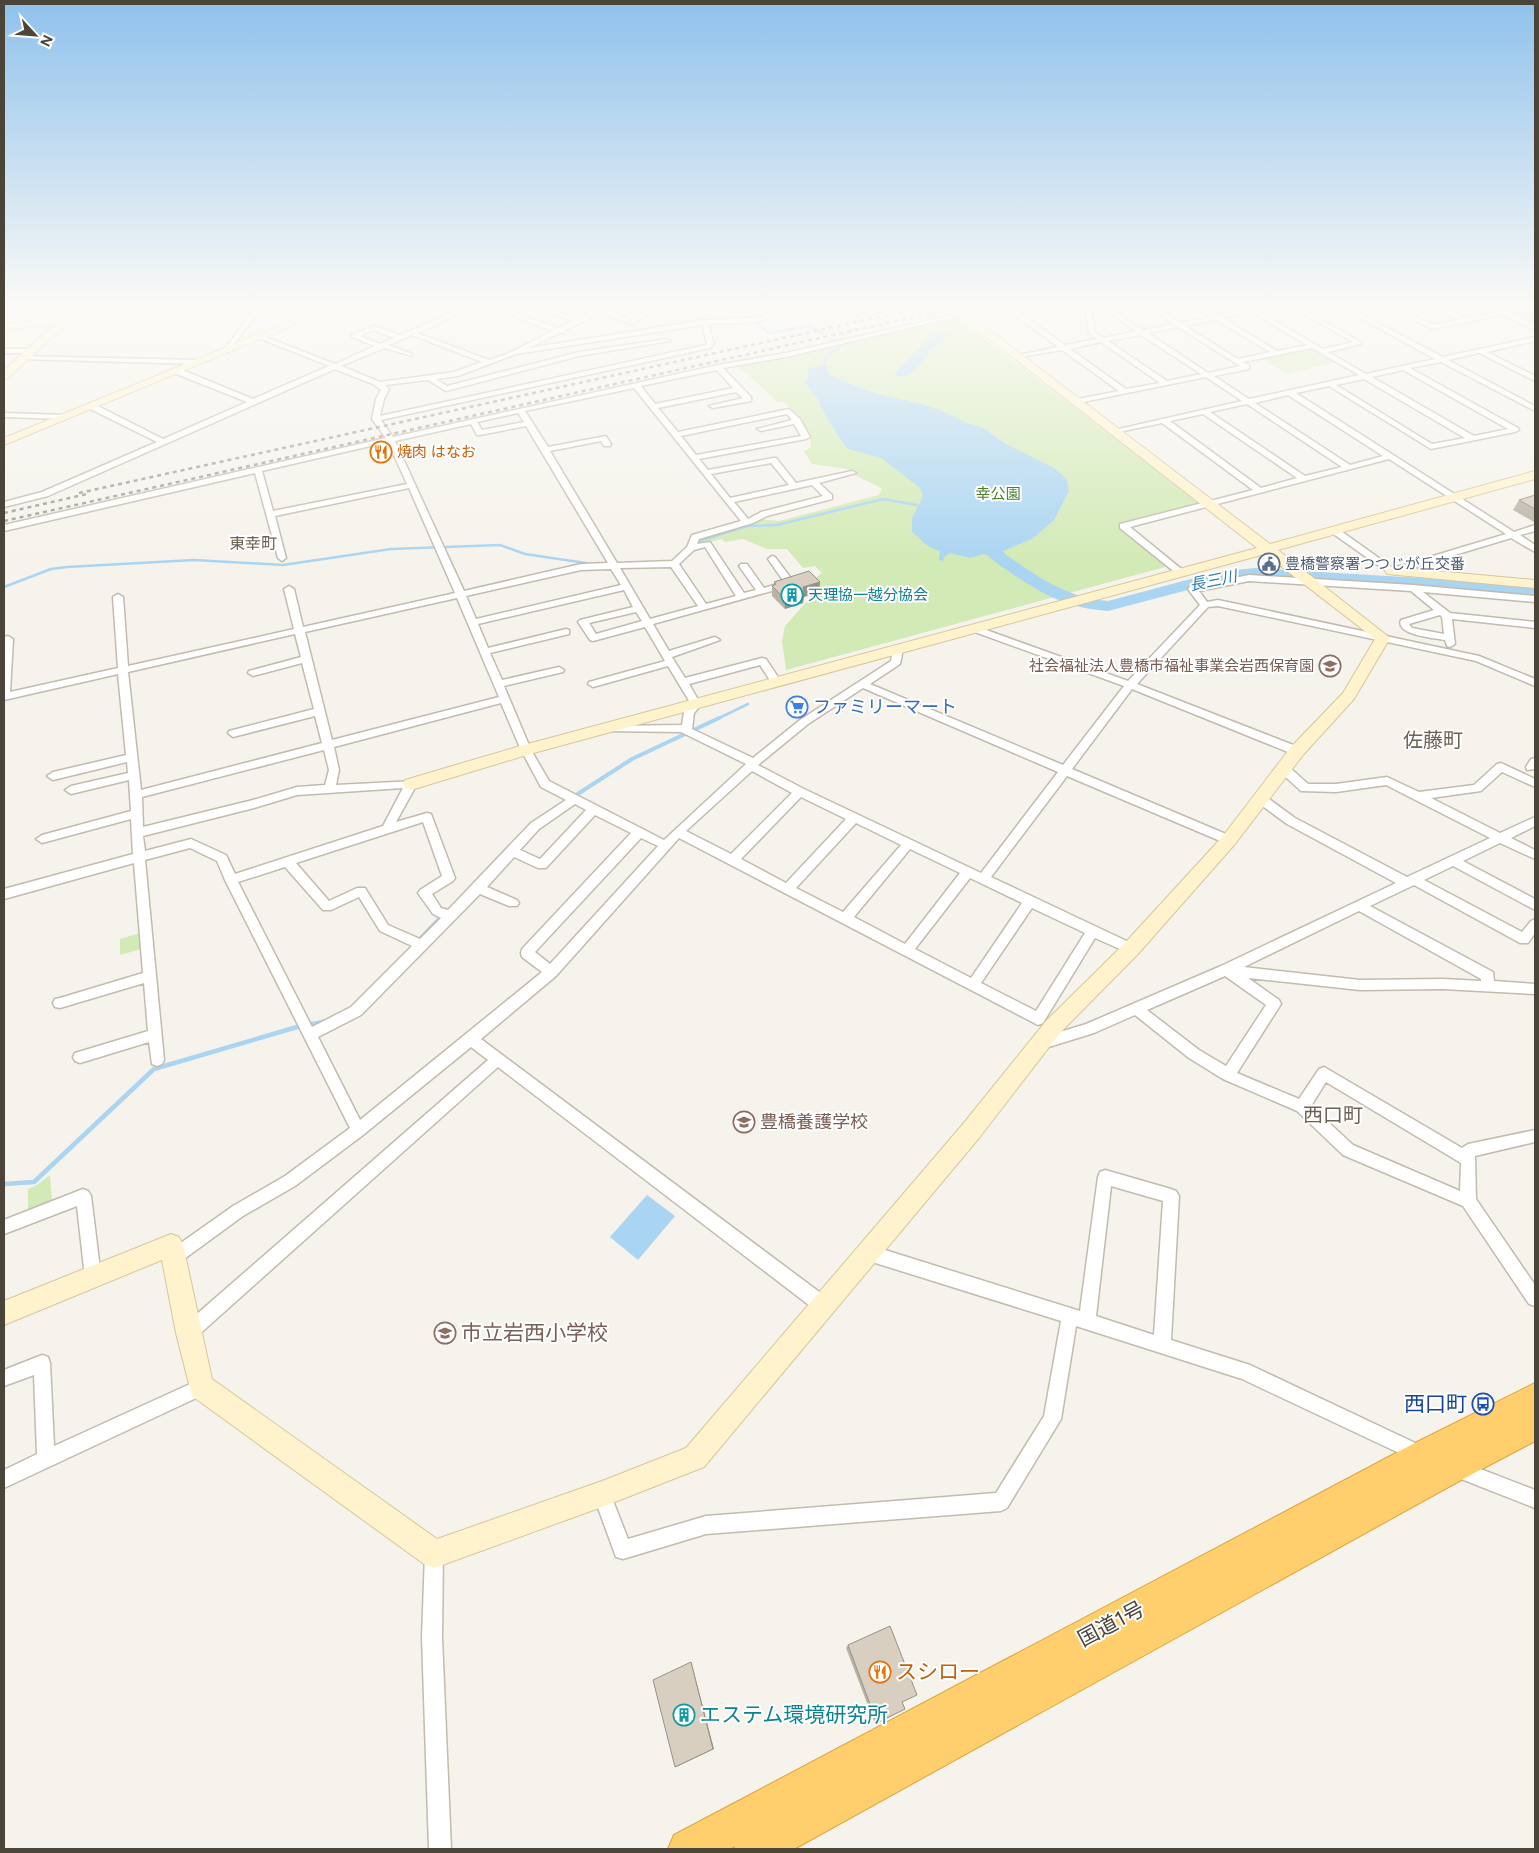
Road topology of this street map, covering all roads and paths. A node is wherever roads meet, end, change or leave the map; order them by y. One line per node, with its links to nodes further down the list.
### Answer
1 (124, 392): 22 (main road)
2 (230, 392): 18 (street)
3 (276, 392): 18 (street)
4 (383, 392): 31 (street)
5 (500, 392): 31 (street)
6 (601, 392): 26 (street)
7 (642, 392): 24 (street)
8 (722, 392): 24 (street)
9 (741, 392): 23 (street)
10 (1064, 392): 19 (street)
11 (1123, 392): 19 (street)
12 (1235, 392): 20 (street)
13 (1344, 392): 39 (street)
14 (1395, 392): 39 (street)
15 (1448, 392): 39 (street)
16 (1503, 392): 25 (street)
17 (1290, 393): 20 (street); 45 (street)
18 (254, 402): 42 (street)
19 (1076, 402): 37 (street)
20 (1249, 402): 28 (street); 47 (street)
21 (781, 403): 27 (street)
22 (91, 406): 30 (main road); 42 (street)
23 (714, 406)
24 (653, 407): 38 (street)
25 (1535, 409)
26 (520, 410): 32 (street); 35 (street)
27 (789, 411): 33 (street); 38 (street)
28 (1206, 412): 34 (street); 52 (street)
29 (4, 415): 30 (street)
30 (66, 417): 41 (main road)
31 (376, 419): 40 (street)
32 (473, 421): 35 (street); 40 (street)
33 (796, 421): 36 (street); 46 (street)
34 (1164, 421): 37 (street); 56 (street)
35 (529, 424): 44 (street)
36 (761, 428)
37 (1114, 431): 60 (street)
38 (676, 435): 46 (street)
39 (1473, 439)
40 (391, 440): 48 (street); 54 (street)
41 (4, 442)
42 (163, 442): 59 (street)
43 (606, 444): 44 (street)
44 (546, 450): 73 (street)
45 (1389, 457): 47 (street); 57 (street)
46 (693, 458): 49 (street)
47 (1350, 468): 52 (street)
48 (258, 471): 61 (street); 63 (street)
49 (705, 473): 55 (street); 58 (street)
50 (852, 473): 53 (street)
51 (1535, 475): 57 (street)
52 (1304, 479): 56 (street)
53 (814, 482): 55 (street); 62 (street)
54 (412, 485): 61 (street); 83 (street)
55 (794, 486): 58 (street)
56 (1259, 490): 60 (street)
57 (1453, 498): 65 (street); 66 (street)
58 (728, 501): 62 (street)
59 (4, 504)
60 (1209, 504): 68 (street); 76 (street)
61 (270, 514): 70 (street)
62 (746, 522): 67 (street)
63 (4, 528)
64 (1535, 528): 66 (street)
65 (1335, 531): 68 (street); 75 (street)
66 (1511, 535): 69 (street); 75 (street)
67 (691, 548): 72 (street); 85 (street)
68 (1267, 549): 76 (street); 77 (street)
69 (1535, 549)
70 (282, 558)
71 (772, 559): 82 (street)
72 (674, 564): 73 (street); 89 (street)
73 (615, 566): 79 (street); 83 (street)
74 (744, 566): 82 (street)
75 (1392, 571): 78 (street)
76 (1180, 572): 94 (street)
77 (1308, 580): 80 (street); 87 (street); 97 (street)
78 (1535, 584)
79 (626, 587): 88 (street); 91 (street)
80 (1413, 588): 86 (street); 90 (street)
81 (289, 589): 95 (street)
82 (762, 591): 85 (street)
83 (460, 593): 91 (street); 95 (street)
84 (118, 597): 106 (street)
85 (742, 597): 89 (street)
86 (1535, 599)
87 (1205, 604): 97 (street); 115 (street)
88 (639, 608): 92 (street); 92 (street)
89 (704, 608): 92 (street)
90 (1445, 614): 93 (street); 98 (street); 98 (street)
91 (472, 623): 102 (street)
92 (648, 624): 104 (street)
93 (1535, 625)
94 (975, 629): 101 (street); 115 (street)
95 (300, 630): 105 (street); 106 (street)
96 (566, 632): 102 (street)
97 (1383, 638): 103 (street); 125 (street)
98 (1450, 638): 103 (street)
99 (4, 640): 116 (street)
100 (715, 640): 104 (street)
101 (898, 649): 110 (street); 114 (street)
102 (484, 652): 112 (street)
103 (1451, 652): 111 (street)
104 (669, 658): 109 (street); 113 (street)
105 (307, 659): 108 (street); 119 (street)
106 (123, 670): 116 (street); 126 (street)
107 (559, 670): 112 (street)
108 (253, 673)
109 (683, 682): 110 (street); 118 (street)
110 (777, 682): 118 (street)
111 (1535, 683)
112 (499, 684): 117 (street)
113 (593, 684)
114 (862, 684): 127 (street); 129 (street)
115 (1130, 686): 125 (street); 129 (street)
116 (4, 697)
117 (505, 699): 123 (street); 124 (street)
118 (696, 705): 120 (street); 121 (street)
119 (320, 712): 122 (street); 123 (street)
120 (608, 728): 121 (street); 124 (street)
121 (686, 728): 127 (street)
122 (233, 733)
123 (328, 746): 134 (street); 137 (street)
124 (526, 750): 133 (street); 139 (street)
125 (1297, 751): 128 (street)
126 (132, 757): 130 (street); 131 (street)
127 (752, 765): 136 (street); 147 (street)
128 (1284, 769): 138 (street); 140 (street)
129 (1064, 770): 151 (street); 162 (street)
130 (134, 775): 135 (street); 137 (street)
131 (52, 776)
132 (1535, 782): 138 (street)
133 (411, 784): 134 (street); 145 (street)
134 (330, 789): 148 (street)
135 (71, 790)
136 (800, 792): 143 (street); 157 (street)
137 (136, 795): 142 (street)
138 (1419, 796): 149 (street)
139 (575, 799): 141 (street); 154 (street)
140 (1261, 799): 151 (street); 163 (street)
141 (593, 810): 146 (street); 154 (street)
142 (137, 813): 148 (street); 150 (street)
143 (854, 818): 152 (street); 165 (street)
144 (1535, 822): 149 (street)
145 (387, 829): 159 (street); 171 (street)
146 (639, 832): 153 (street); 179 (street)
147 (678, 832): 153 (street); 157 (street)
148 (137, 833): 156 (street)
149 (1502, 838): 155 (street); 158 (street)
150 (42, 839)
151 (1228, 840): 176 (street)
152 (908, 844): 160 (street); 172 (street)
153 (666, 845): 179 (street)
154 (512, 851): 164 (street)
155 (1535, 855)
156 (140, 857): 161 (street); 166 (street); 180 (street)
157 (732, 861): 165 (street)
158 (1454, 861): 163 (street); 169 (street)
159 (288, 862): 161 (street); 175 (street)
160 (968, 872): 162 (street); 177 (street)
161 (231, 880): 187 (street)
162 (983, 880): 167 (street)
163 (1411, 881): 170 (street); 173 (street)
164 (478, 888): 168 (street); 171 (street)
165 (787, 889): 172 (street)
166 (4, 894)
167 (1030, 901): 174 (street); 181 (street)
168 (513, 902)
169 (1535, 905)
170 (1360, 906): 178 (street); 182 (street)
171 (450, 916): 175 (street)
172 (845, 919): 177 (street)
173 (1535, 924)
174 (1093, 931): 176 (street); 181 (street)
175 (422, 945): 187 (street)
176 (1131, 949): 189 (street)
177 (908, 951): 181 (street)
178 (1226, 970): 182 (street); 185 (street); 193 (street)
179 (551, 972): 188 (street)
180 (150, 976): 184 (street); 186 (street)
181 (973, 985)
182 (1487, 987): 183 (street)
183 (1535, 988)
184 (60, 1004)
185 (1135, 1008): 189 (street); 193 (street)
186 (155, 1034): 190 (street); 191 (street)
187 (311, 1034): 195 (street)
188 (471, 1039): 192 (street); 195 (street)
189 (1039, 1044): 200 (street)
190 (80, 1057)
191 (157, 1060)
192 (497, 1060): 204 (street); 208 (street)
193 (1228, 1075): 194 (street)
194 (1302, 1107): 197 (street); 198 (street)
195 (358, 1130): 201 (street)
196 (1535, 1136): 197 (street)
197 (1468, 1160): 198 (street)
198 (1468, 1201): 203 (street)
199 (4, 1227): 202 (street)
200 (869, 1253): 204 (street); 206 (street)
201 (174, 1256): 202 (street); 208 (street)
202 (93, 1276): 205 (street)
203 (1535, 1298)
204 (824, 1306): 217 (street)
205 (4, 1313)
206 (1070, 1316): 207 (street); 217 (street)
207 (1087, 1322): 209 (street); 209 (street)
208 (188, 1333): 211 (street)
209 (1162, 1346): 215 (street)
210 (4, 1378): 214 (street)
211 (201, 1387): 214 (street); 219 (street)
212 (1535, 1399): 215 (highway, 国道1号)
213 (1535, 1424): 215 (highway, 国道1号)
214 (46, 1460): 216 (street)
215 (1438, 1462): 218 (street); 221 (highway, 国道1号); 222 (highway, 国道1号)
216 (4, 1479)
217 (602, 1494): 219 (street)
218 (1535, 1499)
219 (434, 1554): 220 (street)
220 (440, 1849)
221 (688, 1849)
222 (754, 1849)

